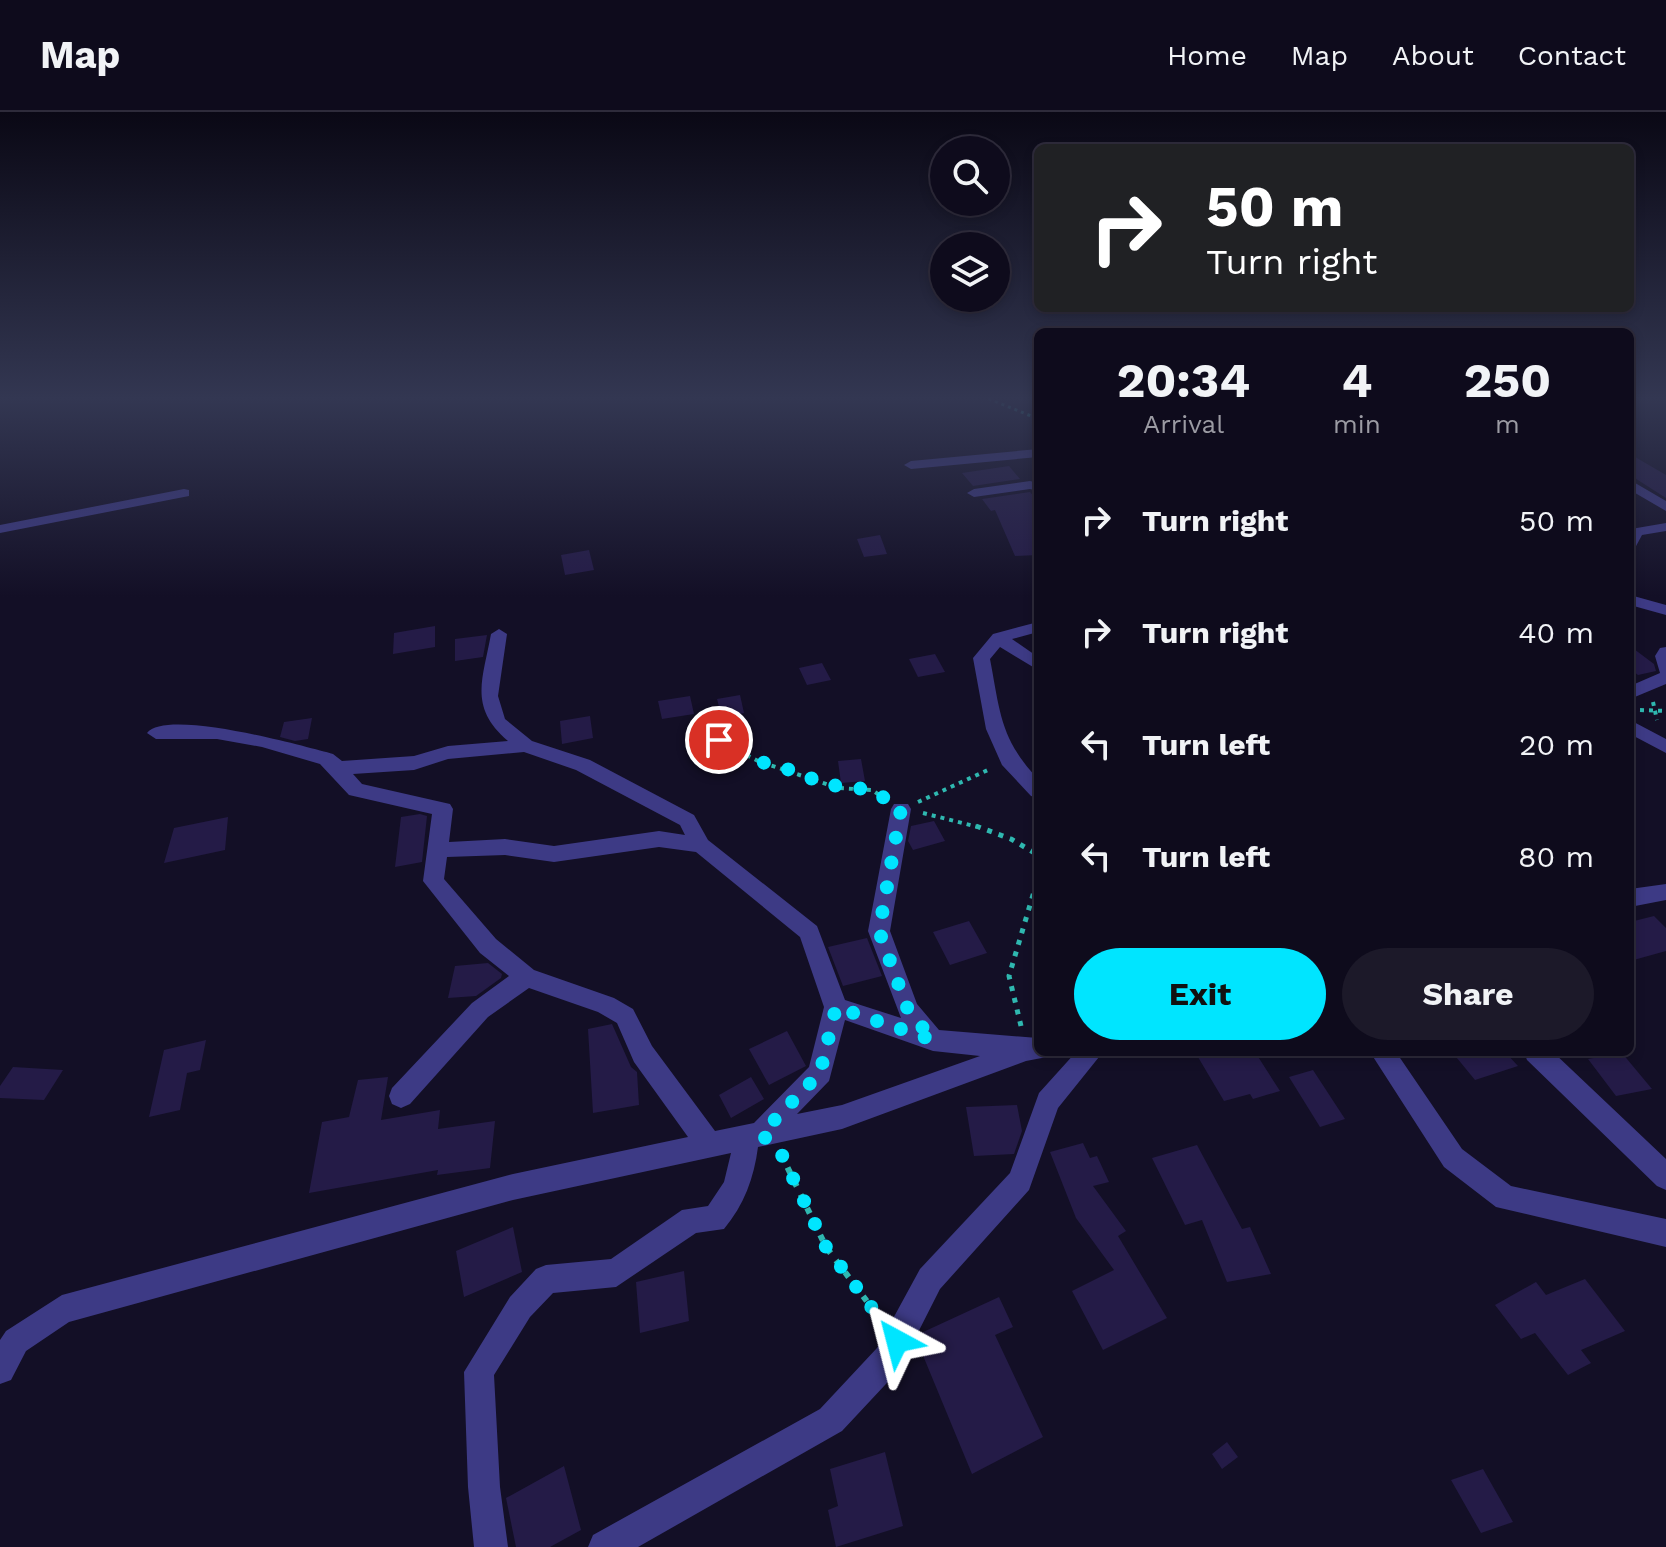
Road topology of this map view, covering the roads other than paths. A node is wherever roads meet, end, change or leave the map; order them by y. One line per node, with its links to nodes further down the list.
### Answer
1 (934, 463): 2 (street)
2 (911, 465)
3 (1027, 478): 6 (street)
4 (1634, 487): 7 (street)
5 (184, 493): 9 (street)
6 (974, 493)
7 (1666, 507)
8 (1666, 527): 10 (street)
9 (0, 529)
10 (1634, 536)
11 (1634, 601): 12 (street)
12 (1666, 610)
13 (1034, 628): 15 (street)
14 (499, 634): 23 (street)
15 (999, 638): 17 (street); 26 (street)
16 (1666, 652): 18 (street)
17 (1034, 662)
18 (1666, 669)
19 (1666, 677): 20 (street)
20 (1636, 690)
21 (1634, 728): 24 (street)
22 (156, 733): 25 (street)
23 (525, 746): 25 (street); 28 (street)
24 (1666, 747)
25 (338, 768): 29 (street)
26 (1034, 787)
27 (901, 809): 34 (street)
28 (701, 845): 29 (street); 33 (street)
29 (438, 850): 32 (street)
30 (1666, 892): 31 (street)
31 (1634, 897)
32 (526, 977): 39 (street); 41 (street)
33 (836, 1007): 34 (street); 40 (street)
34 (933, 1040): 35 (street)
35 (1032, 1049): 40 (street)
36 (1087, 1056): 46 (street)
37 (1385, 1056): 43 (street)
38 (1540, 1056): 42 (street)
39 (401, 1096)
40 (754, 1136): 41 (street); 45 (street)
41 (709, 1145): 44 (street)
42 (1666, 1177)
43 (1666, 1233)
44 (0, 1369)
45 (491, 1547)
46 (605, 1547)

